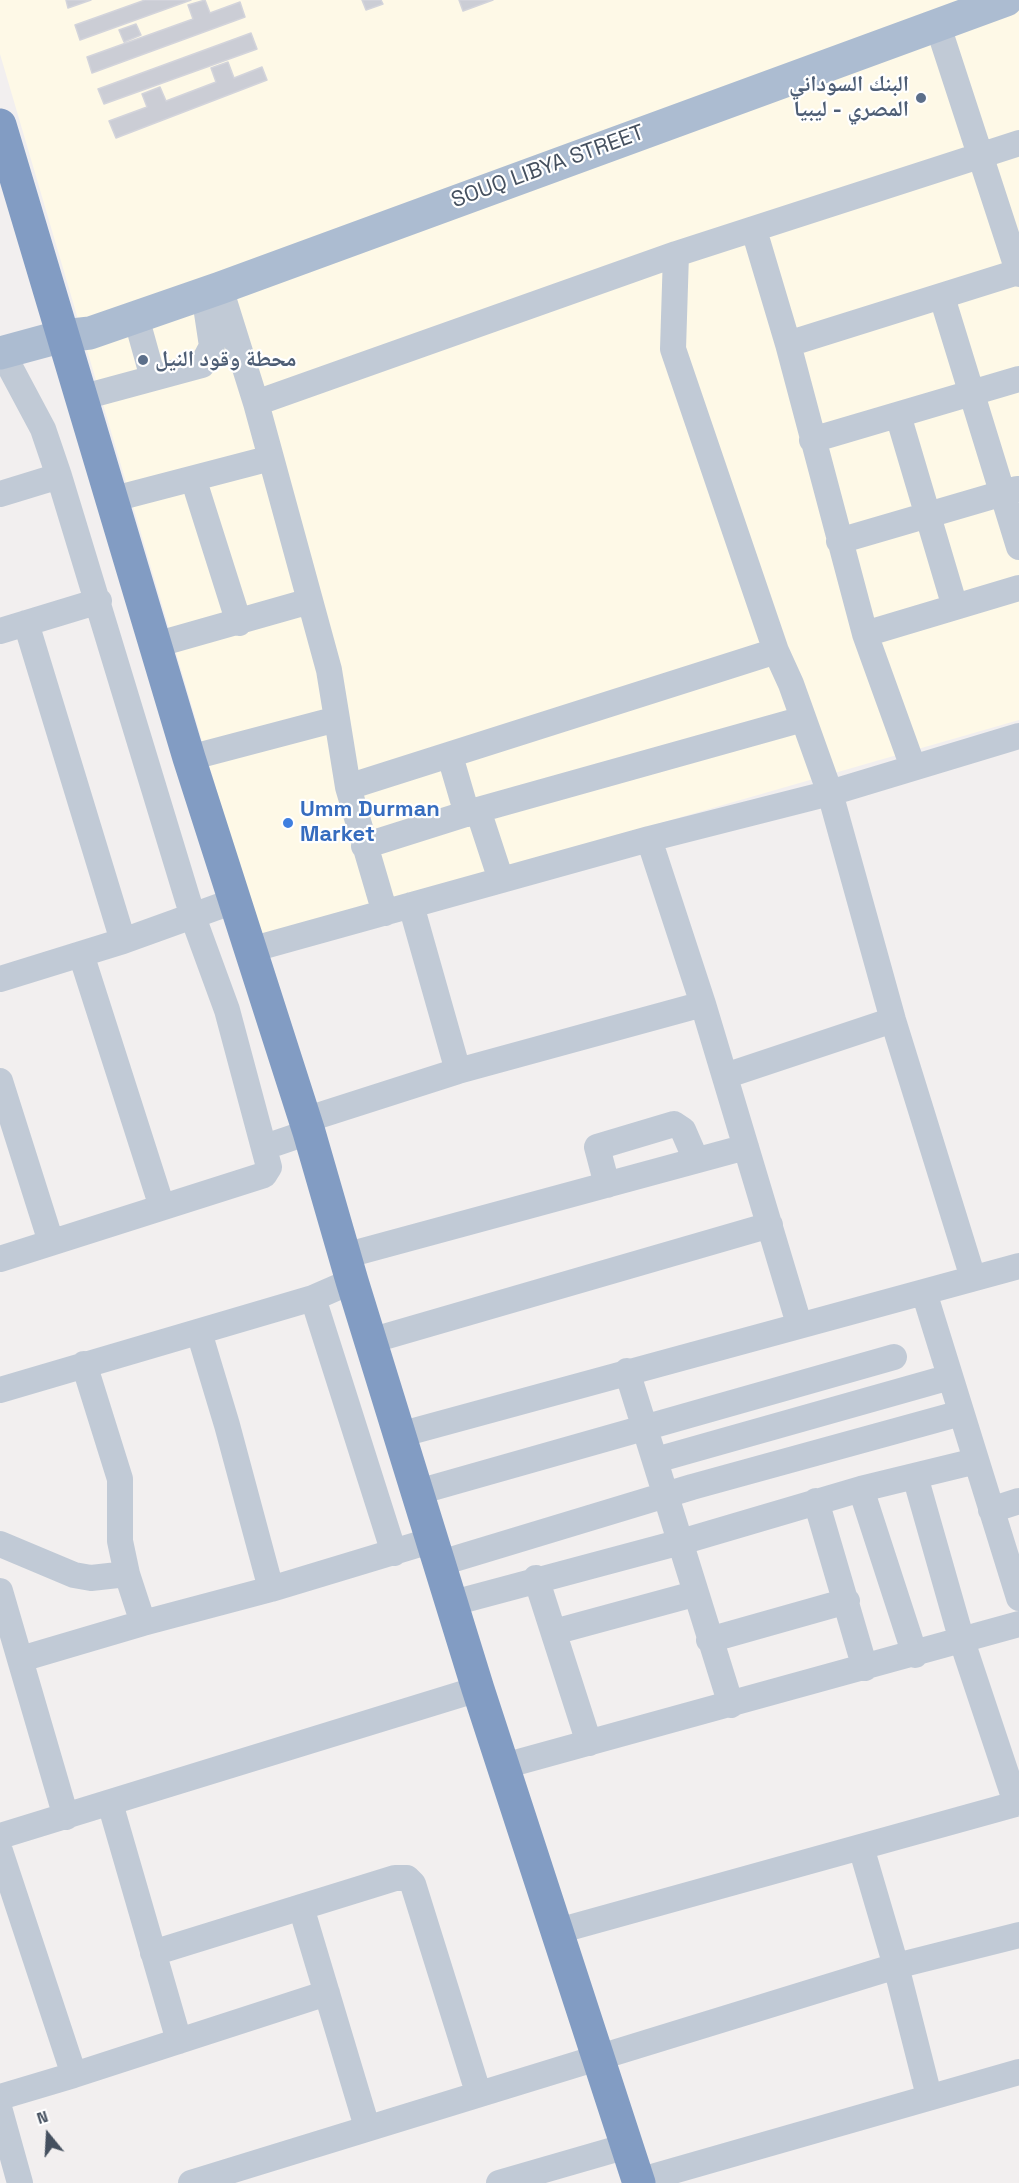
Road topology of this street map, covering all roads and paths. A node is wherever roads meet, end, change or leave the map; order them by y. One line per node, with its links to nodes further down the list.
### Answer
1 (1006, 0): 2 (main road, SOUQ LIBYA STREET)
2 (938, 26): 5 (street); 9 (main road, SOUQ LIBYA STREET)
3 (0, 125): 12 (highway)
4 (1019, 143): 5 (street)
5 (982, 156): 6 (street); 8 (street)
6 (754, 230): 7 (street); 13 (street)
7 (676, 254): 19 (street); 40 (street)
8 (1019, 273): 10 (street)
9 (212, 291): 11 (main road, SOUQ LIBYA STREET); 15 (street); 19 (street)
10 (942, 297): 13 (street); 17 (street)
11 (136, 317): 12 (main road, SOUQ LIBYA STREET); 15 (street)
12 (73, 339): 14 (main road, SOUQ LIBYA STREET); 18 (highway)
13 (788, 344): 21 (street)
14 (4, 360): 23 (street)
15 (153, 378): 18 (street)
16 (1019, 379): 17 (street)
17 (972, 393): 20 (street); 25 (street)
18 (80, 398): 27 (highway)
19 (256, 403): 22 (street)
20 (897, 415): 21 (street); 28 (street)
21 (812, 440): 29 (street)
22 (271, 458): 24 (street); 33 (street)
23 (59, 476): 26 (street); 32 (street)
24 (194, 481): 27 (street); 36 (street)
25 (1011, 491): 28 (street); 30 (street)
26 (0, 494)
27 (110, 500): 39 (highway)
28 (929, 514): 29 (street); 34 (street)
29 (839, 542): 38 (street)
30 (1019, 547)
31 (1019, 588): 34 (street)
32 (99, 601): 35 (street); 56 (street)
33 (310, 601): 36 (street); 41 (street)
34 (955, 608): 38 (street)
35 (26, 622): 37 (street); 57 (street)
36 (239, 623): 39 (street)
37 (0, 631)
38 (865, 634): 46 (street)
39 (155, 645): 45 (highway)
40 (776, 651): 42 (street); 44 (street)
41 (337, 719): 45 (street); 47 (street)
42 (803, 719): 48 (street); 49 (street)
43 (1019, 736): 46 (street)
44 (450, 756): 47 (street); 49 (street)
45 (189, 759): 53 (highway)
46 (913, 767): 48 (street)
47 (348, 787): 51 (street)
48 (830, 793): 50 (street); 62 (street)
49 (473, 812): 51 (street); 52 (street)
50 (649, 839): 52 (street); 61 (street)
51 (364, 846): 55 (street)
52 (501, 880): 54 (street)
53 (234, 901): 56 (street); 58 (highway)
54 (411, 905): 55 (street); 63 (street)
55 (385, 912): 58 (street)
56 (193, 917): 57 (street); 68 (street)
57 (123, 941): 59 (street)
58 (250, 950): 67 (highway)
59 (81, 954): 60 (street); 72 (street)
60 (2, 970)
61 (703, 1004): 63 (street); 64 (street)
62 (892, 1020): 64 (street); 78 (street)
63 (458, 1071): 67 (street)
64 (725, 1076): 69 (street)
65 (0, 1081): 66 (street)
66 (6, 1120): 74 (street)
67 (307, 1126): 68 (street); 77 (highway)
68 (265, 1147): 72 (street)
69 (746, 1147): 70 (street); 73 (street)
70 (696, 1160): 71 (street); 71 (street)
71 (607, 1185): 77 (street)
72 (162, 1207): 74 (street)
73 (770, 1225): 81 (street); 83 (street)
74 (51, 1242): 75 (street)
75 (0, 1259)
76 (1019, 1266): 78 (street)
77 (348, 1268): 80 (street); 83 (highway)
78 (973, 1278): 79 (street)
79 (924, 1292): 81 (street); 87 (street)
80 (313, 1298): 82 (street); 104 (street)
81 (800, 1324): 86 (street)
82 (200, 1332): 85 (street); 107 (street)
83 (370, 1341): 91 (highway)
84 (894, 1357): 90 (street)
85 (84, 1364): 88 (street); 105 (street)
86 (627, 1371): 90 (street); 91 (street)
87 (950, 1377): 89 (street); 92 (street)
88 (0, 1390)
89 (961, 1413): 93 (street); 97 (street)
90 (645, 1426): 92 (street); 96 (street)
91 (399, 1435): 96 (highway)
92 (656, 1460): 97 (street)
93 (976, 1461): 94 (street); 100 (street)
94 (915, 1476): 95 (street); 117 (street)
95 (861, 1489): 98 (street); 118 (street)
96 (418, 1492): 103 (highway)
97 (668, 1495): 101 (street); 103 (street)
98 (816, 1501): 101 (street); 111 (street)
99 (1019, 1501): 100 (street)
100 (991, 1510): 110 (street)
101 (681, 1542): 106 (street); 109 (street)
102 (0, 1544): 105 (street)
103 (437, 1551): 104 (street); 112 (highway)
104 (394, 1553): 107 (street)
105 (127, 1574): 113 (street)
106 (536, 1578): 112 (street); 115 (street)
107 (271, 1590): 113 (street)
108 (0, 1591): 119 (street)
109 (694, 1594): 115 (street); 116 (street)
110 (1019, 1598)
111 (847, 1601): 116 (street); 120 (street)
112 (453, 1603): 121 (highway)
113 (143, 1623): 119 (street)
114 (1019, 1624): 117 (street)
115 (554, 1632): 123 (street)
116 (709, 1640): 122 (street)
117 (962, 1641): 118 (street); 126 (street)
118 (915, 1655): 120 (street)
119 (21, 1659): 127 (street)
120 (865, 1668): 122 (street)
121 (478, 1689): 124 (highway); 125 (street)
122 (730, 1705): 123 (street)
123 (589, 1743): 124 (street)
124 (504, 1766): 132 (highway)
125 (110, 1803): 127 (street); 134 (street)
126 (1018, 1803): 129 (street)
127 (66, 1817): 128 (street)
128 (0, 1836)
129 (861, 1846): 132 (street); 135 (street)
130 (0, 1851): 140 (street)
131 (302, 1908): 134 (street); 136 (street); 141 (street)
132 (558, 1931): 138 (highway)
133 (1019, 1935): 135 (street)
134 (153, 1953): 137 (street)
135 (896, 1966): 138 (street); 142 (street)
136 (327, 1993): 137 (street); 145 (street)
137 (179, 2041): 140 (street)
138 (599, 2058): 141 (street); 146 (highway)
139 (1019, 2072): 142 (street)
140 (74, 2075): 143 (street)
141 (478, 2092): 145 (street)
142 (929, 2096): 147 (street)
143 (0, 2097)
144 (0, 2111): 148 (street)
145 (367, 2127): 149 (street)
146 (627, 2146): 147 (highway); 150 (street)
147 (638, 2182)
148 (20, 2183)
149 (191, 2183)
150 (499, 2183)

